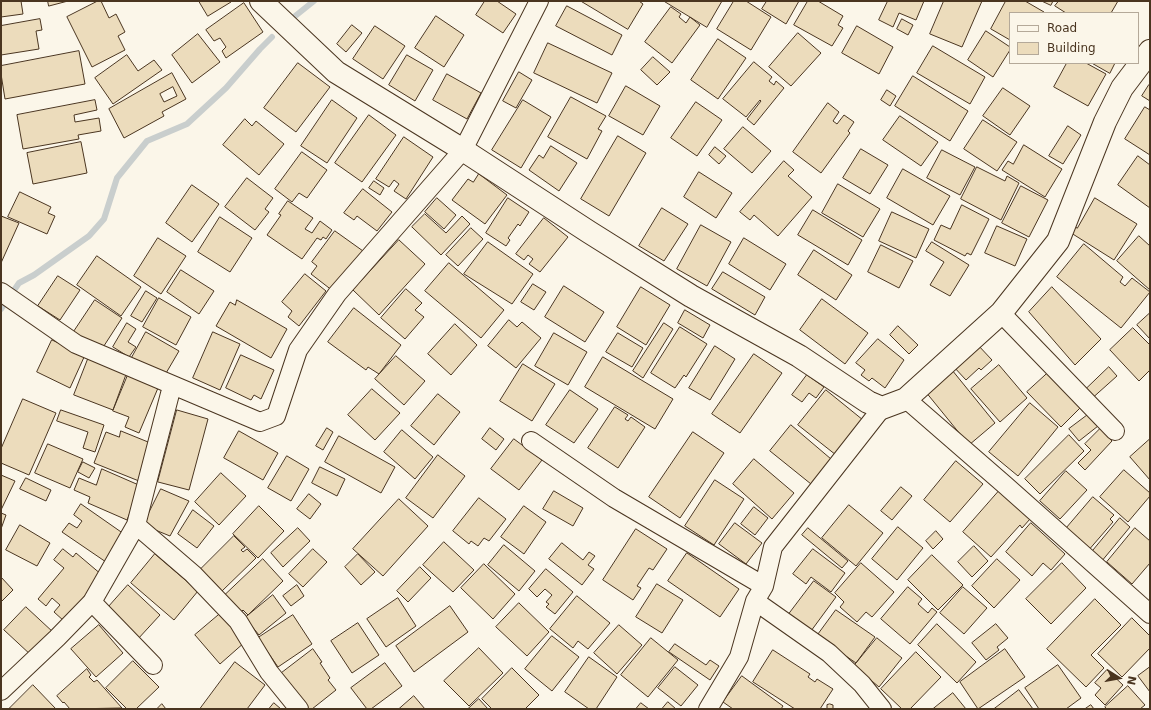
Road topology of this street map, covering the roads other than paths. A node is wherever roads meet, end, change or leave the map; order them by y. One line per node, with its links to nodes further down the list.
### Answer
1 (261, 1): 4 (street)
2 (539, 1): 4 (street)
3 (1150, 50): 6 (street)
4 (463, 150): 7 (street); 9 (street)
5 (1, 292): 7 (street)
6 (1001, 313): 8 (street); 10 (street)
7 (172, 386): 12 (street)
8 (906, 399): 9 (street); 15 (street)
9 (882, 408): 13 (street)
10 (1114, 431)
11 (530, 441): 13 (street)
12 (136, 525): 14 (street); 18 (street)
13 (760, 593): 19 (street); 20 (street)
14 (92, 602): 16 (street); 17 (street)
15 (1146, 604)
16 (153, 665)
17 (1, 691)
18 (299, 709)
19 (708, 709)
20 (882, 709)

